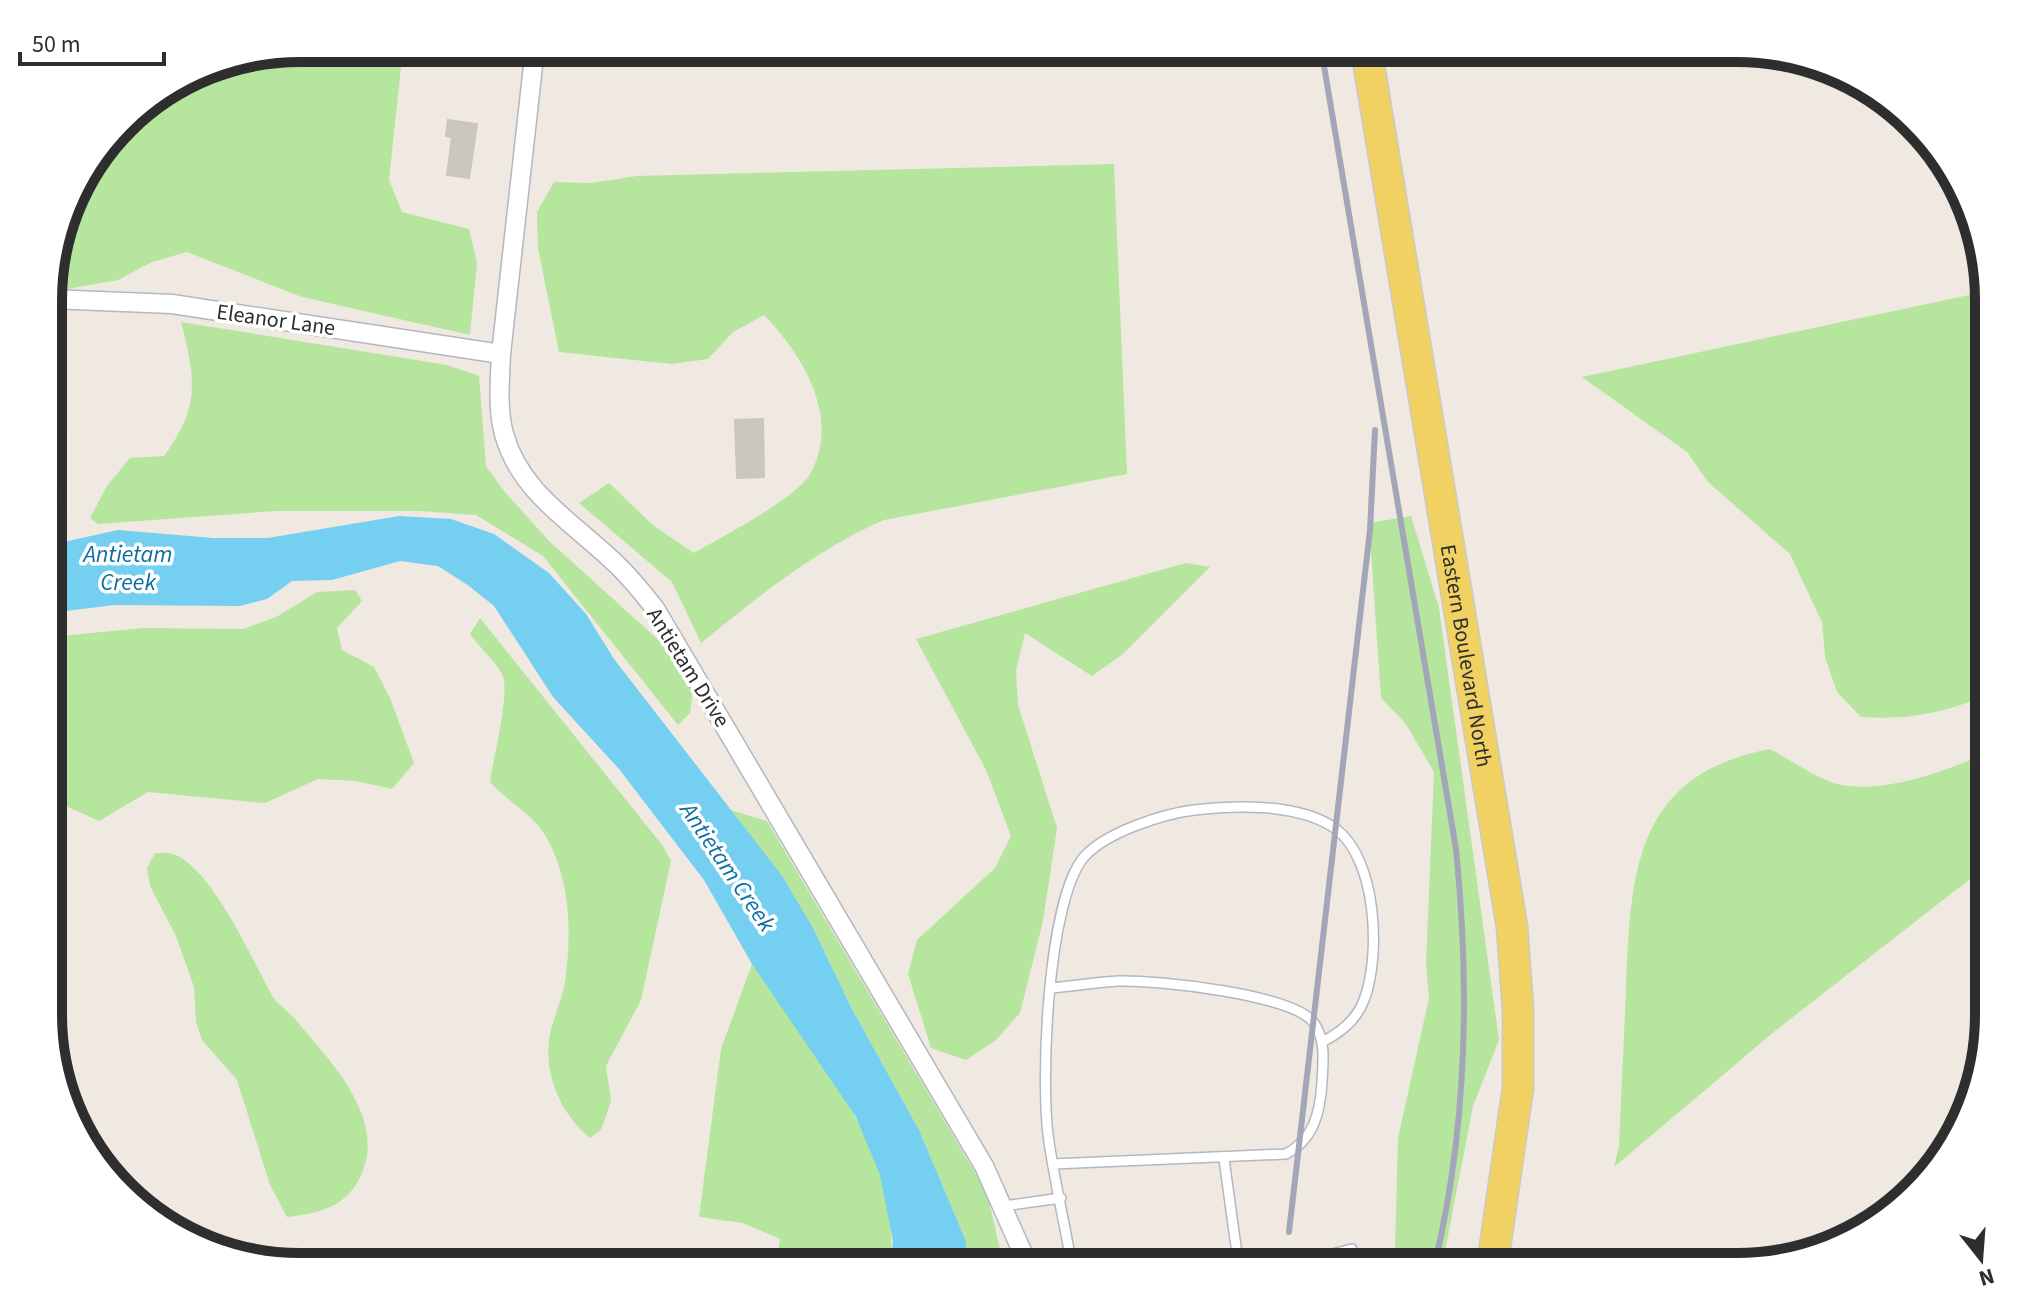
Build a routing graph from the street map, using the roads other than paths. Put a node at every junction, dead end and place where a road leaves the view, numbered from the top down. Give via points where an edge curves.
1 (533, 62) edge
2 (1368, 62) edge
3 (62, 299) edge
4 (501, 354) junction
5 (1052, 988) junction
6 (1322, 1042) junction
7 (1224, 1159) junction
8 (1053, 1164) junction
9 (1061, 1198) junction
10 (1004, 1206) junction
11 (1352, 1249) dead end
12 (1070, 1252) edge
13 (1236, 1252) edge
14 (1339, 1252) edge
15 (1494, 1252) edge
16 (1023, 1253) edge

1 - 4 street, Antietam Drive
2 - 15 main road, Eastern Boulevard North via 1512,927 1518,1088
3 - 4 street, Eleanor Lane via 172,304
4 - 10 street, Antietam Drive via 500,408 513,460 546,503 614,562 656,610
5 - 6 lane via 1120,981 1264,998 1297,1008 1313,1021
5 - 6 lane via 1058,925 1068,889 1084,857 1111,838 1174,813 1214,808 1301,813 1335,829 1350,846 1365,880 1375,934 1364,1002 1350,1022
5 - 8 lane via 1045,1103
6 - 7 lane via 1321,1095 1309,1137 1286,1154
7 - 8 lane
7 - 13 lane
8 - 9 lane
9 - 10 lane
9 - 12 lane
10 - 16 street, Antietam Drive
11 - 14 lane

